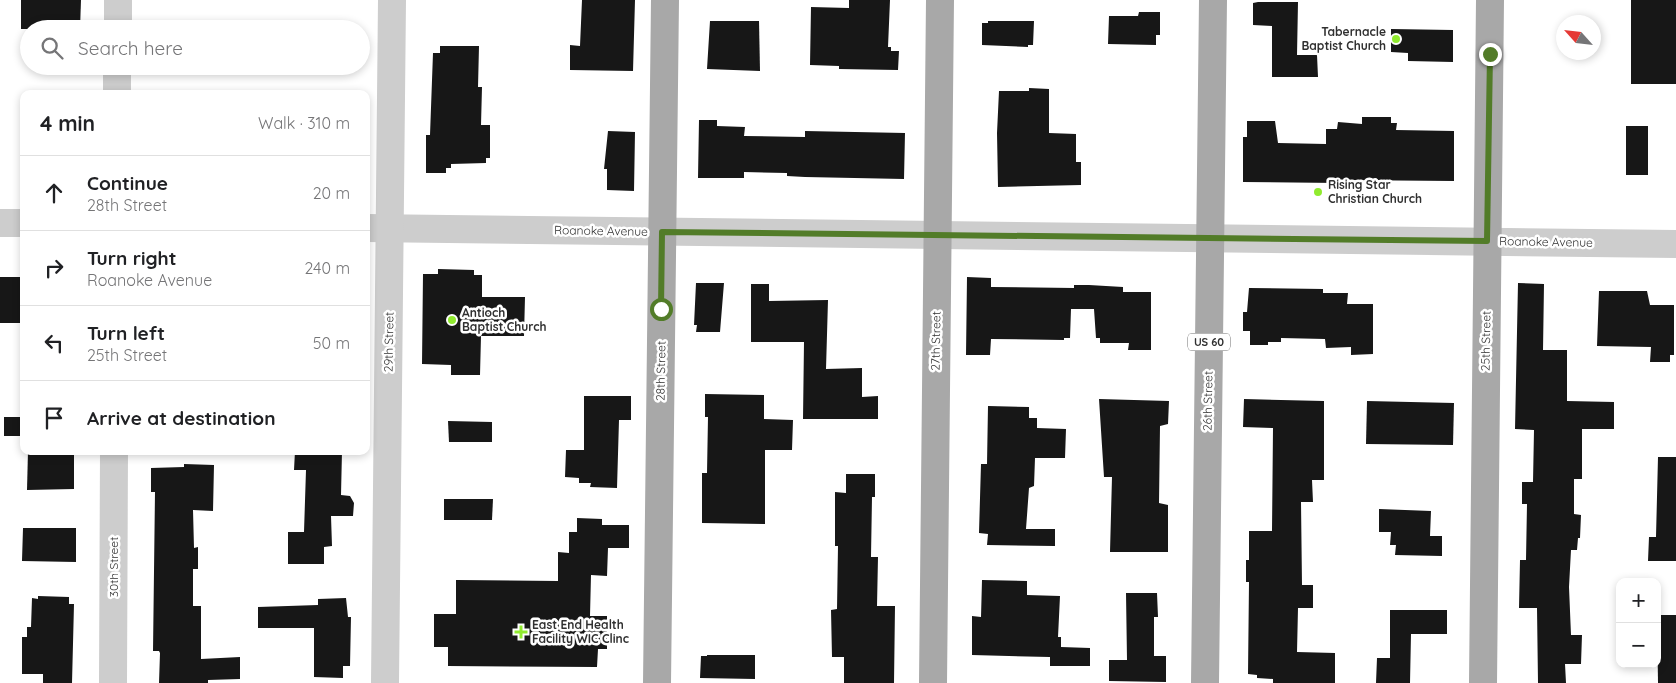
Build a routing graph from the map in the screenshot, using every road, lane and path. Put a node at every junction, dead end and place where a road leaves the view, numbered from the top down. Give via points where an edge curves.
1 (118, 0) edge
2 (392, 0) edge
3 (665, 0) edge
4 (940, 0) edge
5 (1213, 0) edge
6 (1490, 0) edge
7 (118, 20) edge
8 (117, 75) edge
9 (117, 90) edge
10 (0, 223) edge
11 (20, 223) edge
12 (378, 229) edge
13 (662, 232) junction
14 (937, 237) junction
15 (1210, 238) junction
16 (1487, 241) junction
17 (1676, 244) edge
18 (114, 455) edge
19 (113, 683) edge
20 (385, 683) edge
21 (657, 683) edge
22 (932, 683) edge
23 (1205, 683) edge
24 (1483, 683) edge

1 - 7 street
2 - 12 street, 29th Street
3 - 13 main road, 28th Street
4 - 14 main road, 27th Street
5 - 15 main road, 26th Street / US 60
6 - 16 main road, 25th Street
8 - 9 street
10 - 11 street
12 - 13 street, Roanoke Avenue
12 - 20 street, 29th Street
13 - 14 street, Roanoke Avenue
13 - 21 main road, 28th Street
14 - 15 street, Roanoke Avenue
14 - 22 main road, 27th Street
15 - 16 street, Roanoke Avenue
15 - 23 main road, 26th Street / US 60
16 - 17 street, Roanoke Avenue
16 - 24 main road, 25th Street
18 - 19 street, 30th Street

